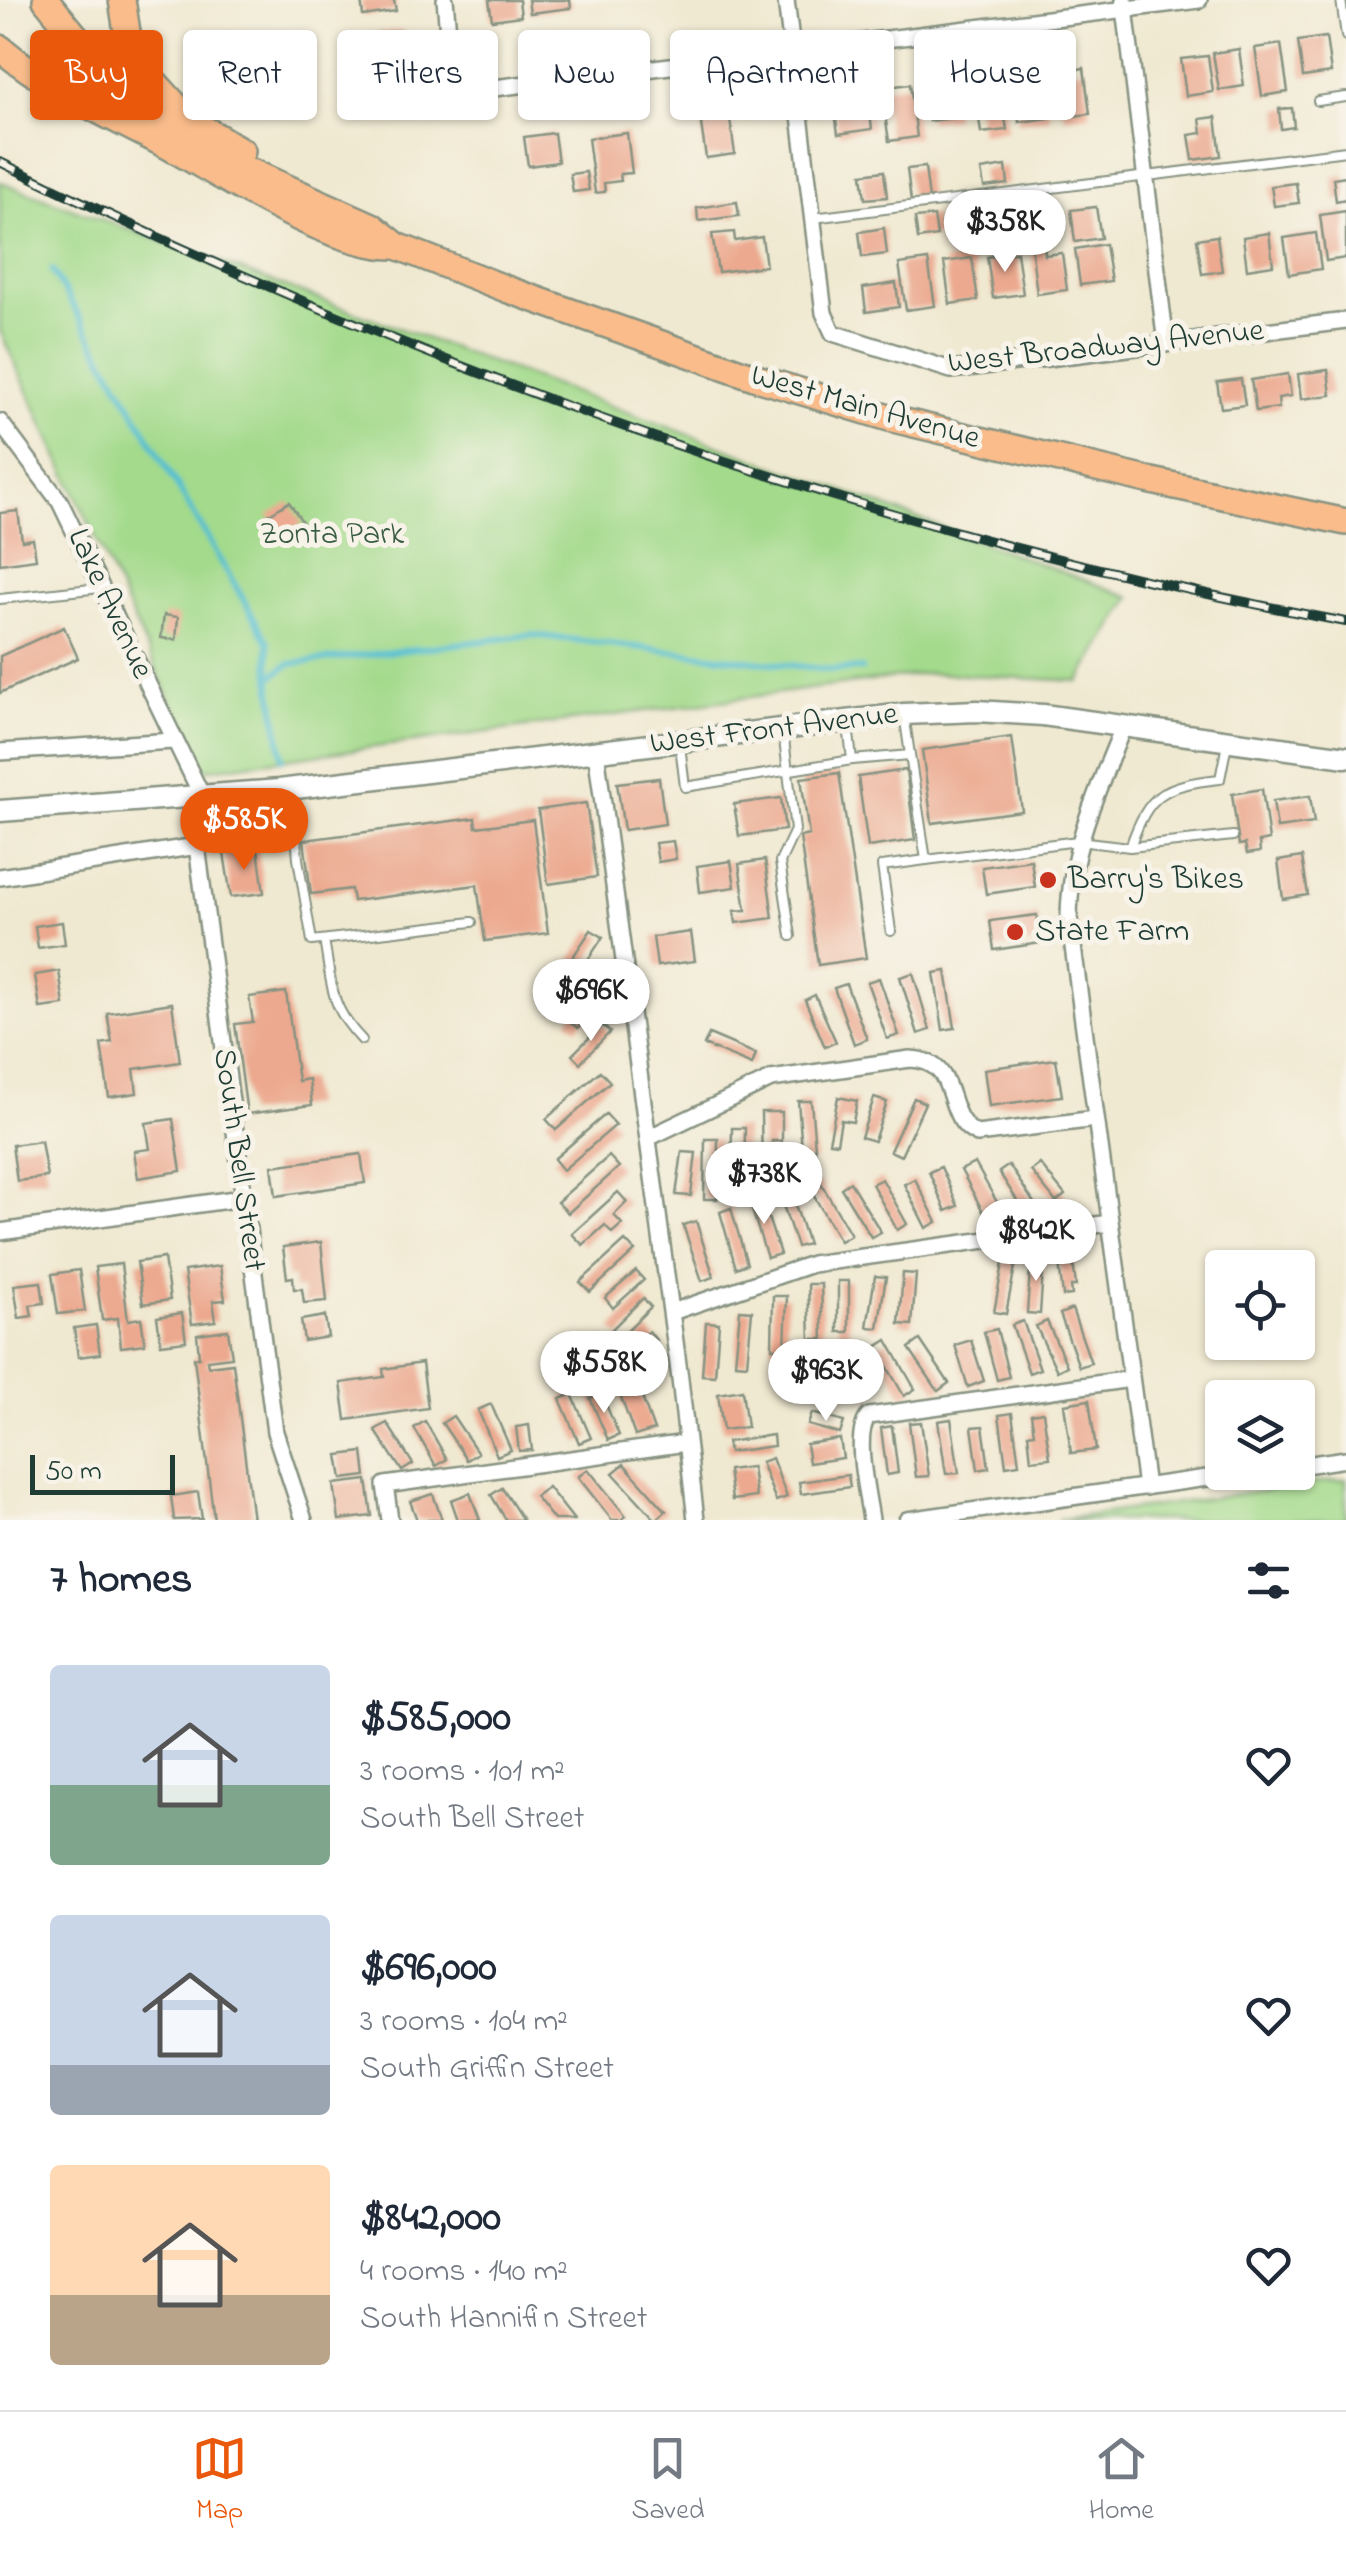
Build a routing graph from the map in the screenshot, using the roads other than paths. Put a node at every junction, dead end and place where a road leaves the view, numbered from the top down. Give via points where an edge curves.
1 (46, 0) edge
2 (122, 0) edge
3 (445, 0) edge
4 (786, 0) edge
5 (1198, 0) edge
6 (1341, 0) edge
7 (1124, 5) edge
8 (790, 30) edge
9 (1346, 36) edge
10 (894, 38) edge
11 (0, 48) edge
12 (670, 67) edge
13 (1346, 97) edge
14 (1318, 101) dead end
15 (801, 120) edge
16 (1346, 152) edge
17 (1146, 177) junction
18 (326, 204) junction
19 (813, 218) junction
20 (397, 246) junction
21 (1346, 320) edge
22 (1166, 344) junction
23 (0, 422) edge
24 (1346, 522) edge
25 (102, 588) junction
26 (0, 599) edge
27 (904, 714) junction
28 (848, 720) junction
29 (1124, 725) junction
30 (782, 728) junction
31 (173, 740) junction
32 (679, 740) junction
33 (1228, 740) junction
34 (596, 751) junction
35 (0, 752) edge
36 (910, 754) junction
37 (1346, 757) edge
38 (852, 760) junction
39 (787, 771) junction
40 (292, 788) junction
41 (202, 796) junction
42 (0, 811) edge
43 (1233, 836) dead end
44 (1078, 841) junction
45 (197, 846) junction
46 (1130, 847) junction
47 (926, 860) junction
48 (0, 877) edge
49 (472, 922) dead end
50 (891, 931) dead end
51 (791, 936) dead end
52 (324, 940) junction
53 (362, 1040) dead end
54 (1096, 1119) junction
55 (648, 1138) junction
56 (242, 1198) junction
57 (1110, 1223) junction
58 (0, 1232) edge
59 (672, 1312) junction
60 (1132, 1379) junction
61 (686, 1444) junction
62 (1346, 1459) edge
63 (1315, 1464) edge
64 (1205, 1478) edge
65 (1146, 1487) junction
66 (304, 1520) edge
67 (390, 1520) edge
68 (696, 1520) edge
69 (871, 1520) edge
70 (907, 1520) edge

1 - 18 main road, West Main Avenue via 143,109 218,157
2 - 18 main road via 138,63 188,120
3 - 12 street via 463,88
4 - 8 street
5 - 7 street
6 - 9 lane
7 - 10 street
7 - 17 street
11 - 20 main road, West Main Avenue via 48,82 307,220 366,243
13 - 14 lane
15 - 19 street
16 - 17 lane
17 - 19 lane
17 - 22 street
18 - 20 main road, West Main Avenue
19 - 22 street, West Broadway Avenue via 824,313 843,338 951,370
20 - 24 main road, West Main Avenue via 760,379 889,418
21 - 22 street, West Broadway Avenue
23 - 25 street, Lake Avenue via 60,502
25 - 26 lane
25 - 31 street, Lake Avenue
27 - 28 street, West Front Avenue
27 - 29 street, West Front Avenue via 1017,712
27 - 36 lane
28 - 30 street, West Front Avenue
28 - 38 lane
29 - 33 street, West Front Avenue
29 - 44 street
30 - 32 street, West Front Avenue
30 - 39 lane
31 - 35 street
31 - 41 street, Lake Avenue
32 - 34 street, West Front Avenue
32 - 39 lane via 685,787
33 - 37 street, West Front Avenue
33 - 46 lane via 1220,779 1163,791 1141,816
34 - 40 street, West Front Avenue
34 - 55 street
36 - 38 lane
36 - 47 lane
38 - 39 lane
39 - 51 lane via 796,830 780,862
40 - 41 street, West Front Avenue
40 - 52 lane via 312,941
41 - 42 street, West Front Avenue
41 - 45 street, South Bell Street
43 - 46 lane
44 - 46 lane
44 - 47 lane
44 - 54 street via 1068,917
45 - 48 street
45 - 56 street, South Bell Street
47 - 50 lane via 882,866
49 - 52 lane
52 - 53 lane via 335,1006
54 - 55 street via 977,1134 960,1121 940,1071 910,1060 771,1079
54 - 57 street
55 - 59 street
56 - 58 street
56 - 66 street, South Bell Street via 275,1432
57 - 59 street via 812,1264
57 - 60 street
59 - 61 street
60 - 65 street
60 - 69 street via 870,1416 860,1438
61 - 67 street via 386,1484
61 - 68 street
62 - 63 street
64 - 65 street
65 - 70 street

